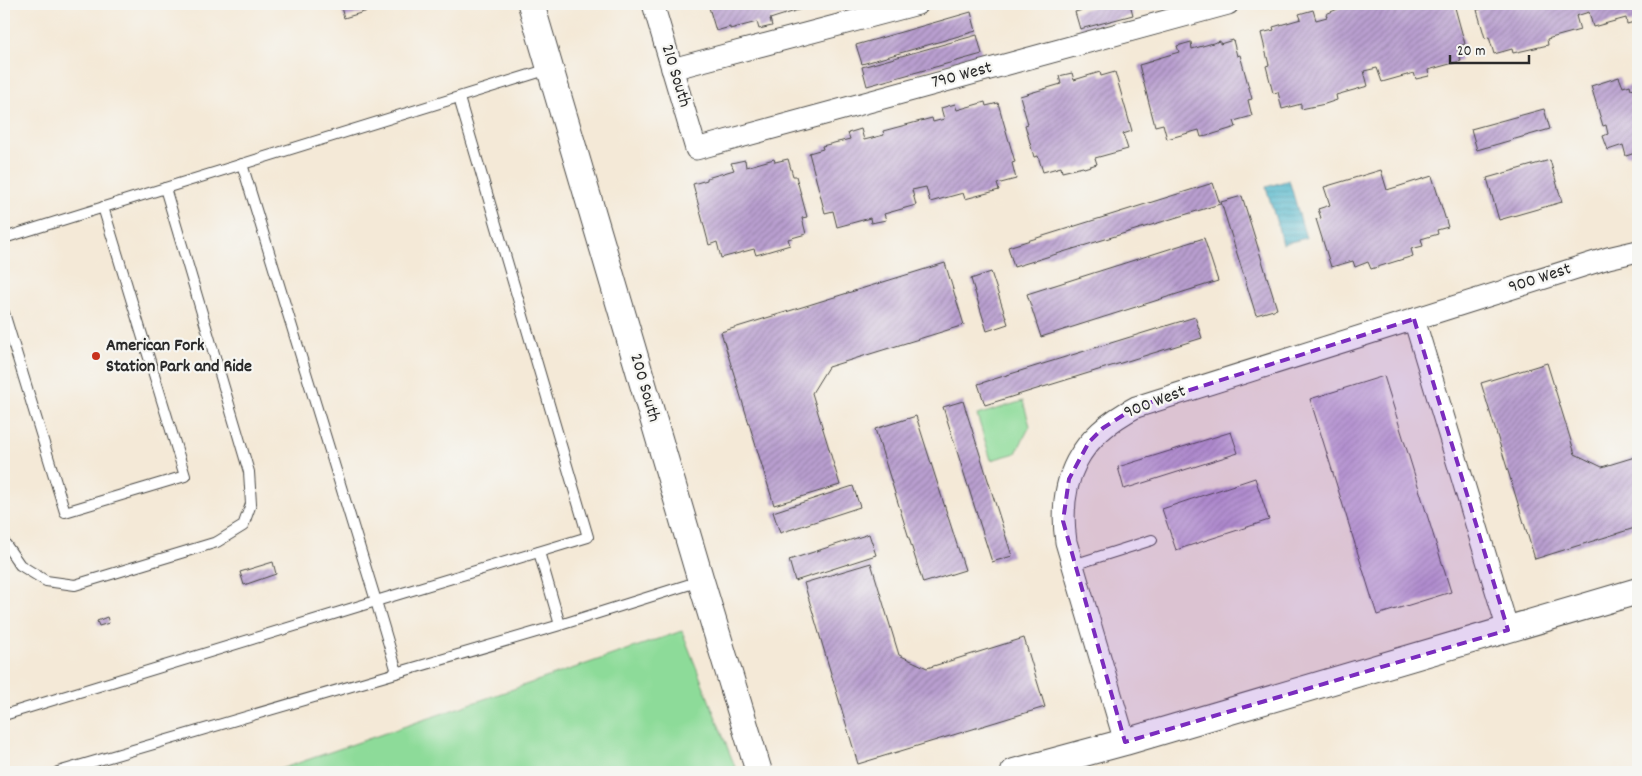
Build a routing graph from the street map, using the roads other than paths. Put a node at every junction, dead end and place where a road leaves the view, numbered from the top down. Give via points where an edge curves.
1 (530, 4) edge
2 (653, 4) edge
3 (918, 4) edge
4 (1228, 4) edge
5 (1179, 10) edge
6 (549, 69) junction
7 (672, 69) junction
8 (459, 98) junction
9 (696, 149) joint
10 (242, 164) junction
11 (165, 188) junction
12 (103, 207) junction
13 (4, 238) edge
14 (1638, 251) edge
15 (4, 314) edge
16 (1414, 319) junction
17 (1152, 540) dead end
18 (4, 542) edge
19 (539, 552) junction
20 (1073, 565) junction
21 (701, 581) junction
22 (1638, 591) edge
23 (376, 601) junction
24 (560, 625) junction
25 (1508, 630) junction
26 (398, 672) junction
27 (4, 715) edge
28 (1125, 742) junction
29 (58, 772) edge
30 (759, 772) edge
31 (1014, 772) edge

1 - 6 street, 200 South
2 - 7 street, 210 South
3 - 7 street
4 - 5 street, 790 West
5 - 9 street, 790 West
6 - 8 lane
6 - 21 street, 200 South
7 - 9 street, 210 South
8 - 10 lane
8 - 19 lane via 588,538
10 - 11 lane
10 - 23 lane
11 - 12 lane
11 - 18 lane via 249,472 252,504 243,526 217,542 75,585 46,581 20,566
12 - 13 lane
12 - 15 lane via 185,476 66,512
14 - 16 street, 900 West
16 - 20 street, 900 West via 1136,407 1119,416 1089,442 1069,479 1063,521
16 - 25 street
17 - 20 lane
19 - 23 lane
19 - 24 lane
20 - 28 street, 900 West
21 - 24 lane
21 - 30 street, 200 South
22 - 25 street
23 - 26 lane
23 - 27 lane
24 - 26 lane
25 - 28 street
26 - 29 lane
28 - 31 street

